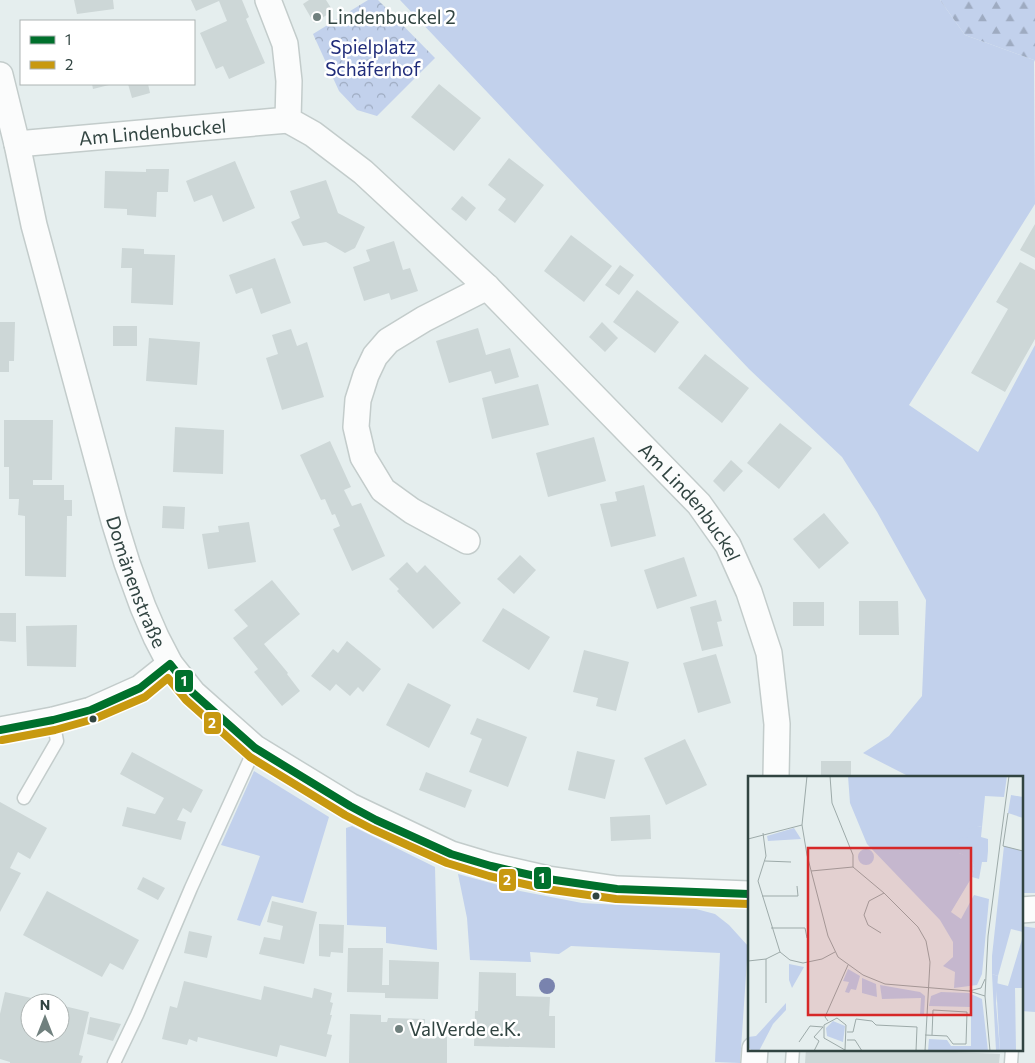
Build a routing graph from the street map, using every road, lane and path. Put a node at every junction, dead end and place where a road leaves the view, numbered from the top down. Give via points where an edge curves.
1 (268, 0) edge
2 (0, 75) edge
3 (288, 120) junction
4 (17, 144) junction
5 (487, 287) junction
6 (467, 541) dead end
7 (170, 664) junction
8 (53, 720) junction
9 (0, 730) edge
10 (255, 748) junction
11 (776, 776) edge
12 (24, 798) dead end
13 (748, 894) edge
14 (755, 1050) edge
15 (793, 1050) edge
16 (1012, 1050) edge
17 (114, 1063) edge
18 (754, 1063) edge
19 (792, 1063) edge
20 (1011, 1063) edge

1 - 3 street via 284,44 289,81
2 - 4 street, Domänenstraße
3 - 4 street, Am Lindenbuckel
3 - 5 street, Am Lindenbuckel via 313,134 363,172
4 - 7 street, Domänenstraße via 34,225 126,562
5 - 6 street via 388,341 375,356 358,400 356,426 363,456 384,490 412,512
5 - 11 street, Am Lindenbuckel via 699,504 728,545 749,592 769,653 776,724
7 - 8 street via 140,688 91,710
7 - 10 street, Domänenstraße via 193,693
8 - 9 street
8 - 12 lane via 57,741
10 - 13 street, Domänenstraße via 350,806 451,854 491,866 596,887
10 - 17 lane
14 - 18 street
15 - 19 lane
16 - 20 lane

